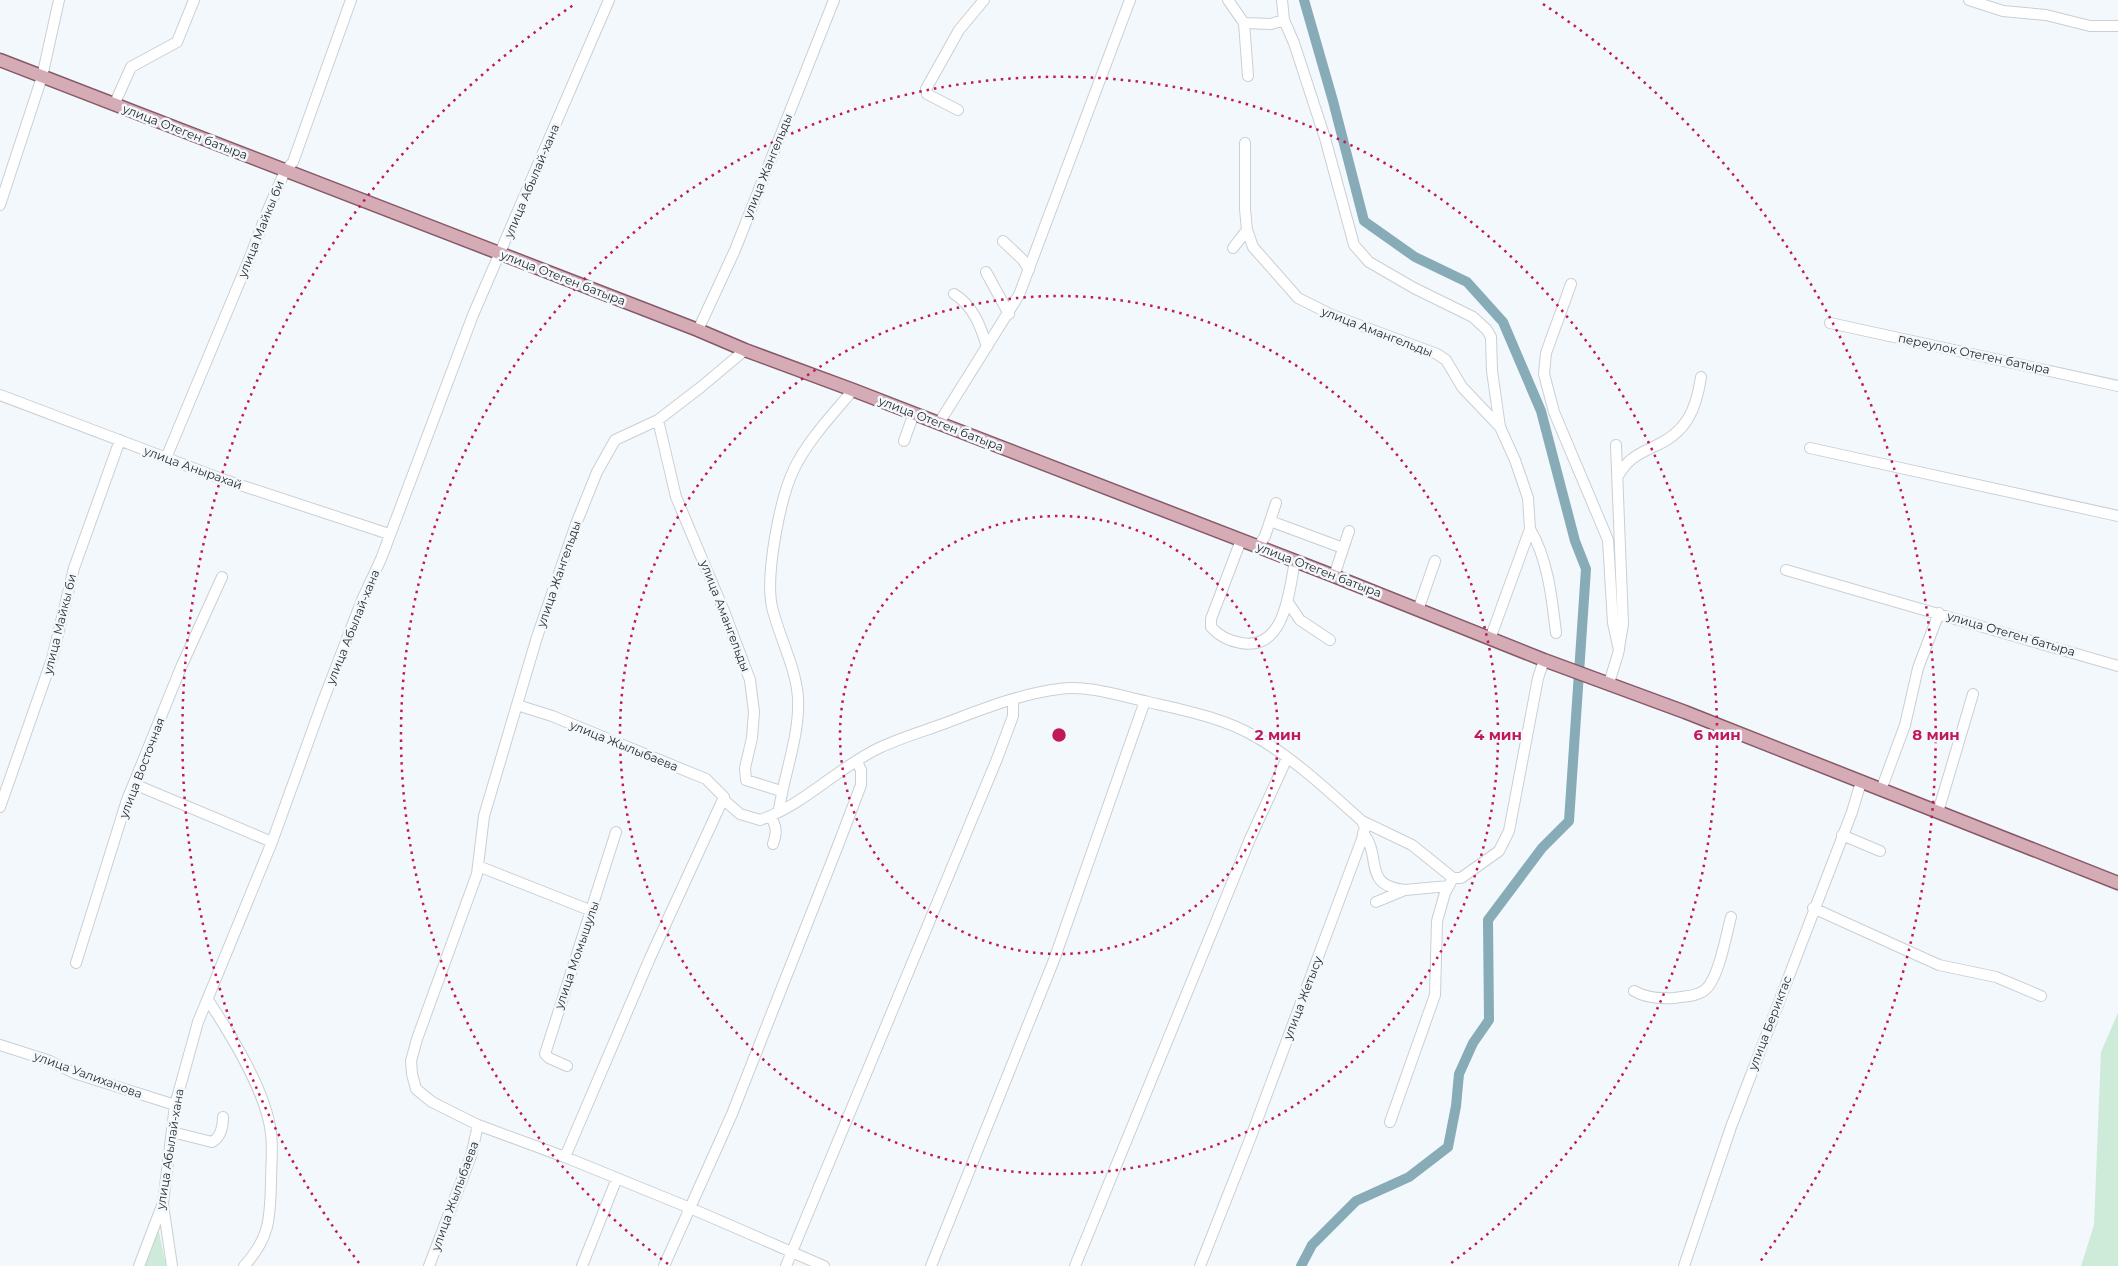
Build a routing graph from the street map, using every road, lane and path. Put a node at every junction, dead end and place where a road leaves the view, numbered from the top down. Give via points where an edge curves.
1 (60, 0) edge
2 (194, 0) edge
3 (351, 0) edge
4 (609, 0) edge
5 (834, 0) edge
6 (1130, 0) edge
7 (1228, 0) edge
8 (1282, 0) edge
9 (1969, 0) edge
10 (982, 3) edge
11 (1284, 20) junction
12 (1244, 23) junction
13 (2118, 26) edge
14 (0, 60) edge
15 (1248, 76) dead end
16 (42, 77) junction
17 (114, 105) junction
18 (958, 110) dead end
19 (1245, 143) dead end
20 (285, 171) junction
21 (0, 205) edge
22 (1247, 230) junction
23 (1003, 241) dead end
24 (1234, 248) dead end
25 (501, 254) junction
26 (1029, 270) junction
27 (986, 272) dead end
28 (1571, 284) dead end
29 (954, 294) dead end
30 (1009, 314) junction
31 (1830, 323) dead end
32 (698, 330) junction
33 (987, 346) junction
34 (745, 350) junction
35 (1701, 378) dead end
36 (2118, 386) edge
37 (853, 390) junction
38 (0, 394) edge
39 (914, 413) junction
40 (658, 420) junction
41 (939, 423) junction
42 (1500, 427) junction
43 (120, 440) junction
44 (904, 441) dead end
45 (1616, 445) dead end
46 (1810, 448) dead end
47 (166, 458) junction
48 (1618, 477) junction
49 (1276, 503) dead end
50 (2118, 516) edge
51 (1270, 521) junction
52 (1530, 529) junction
53 (1349, 531) dead end
54 (389, 534) junction
55 (1241, 540) junction
56 (1258, 547) junction
57 (1343, 548) junction
58 (1295, 561) junction
59 (1435, 561) dead end
60 (1786, 570) dead end
61 (1334, 576) junction
62 (222, 577) dead end
63 (1287, 601) junction
64 (1418, 610) junction
65 (1938, 613) junction
66 (1556, 633) dead end
67 (1490, 639) junction
68 (1330, 640) dead end
69 (1619, 650) junction
70 (1544, 660) junction
71 (2118, 666) edge
72 (1609, 684) junction
73 (1973, 694) dead end
74 (1013, 700) junction
75 (1145, 701) junction
76 (517, 706) junction
77 (1287, 758) junction
78 (857, 762) junction
79 (1861, 782) junction
80 (134, 784) junction
81 (1881, 790) junction
82 (781, 791) junction
83 (722, 802) junction
84 (0, 807) edge
85 (1938, 812) junction
86 (774, 813) junction
87 (1362, 821) junction
88 (616, 832) dead end
89 (1364, 833) junction
90 (1842, 835) junction
91 (272, 842) junction
92 (772, 844) dead end
93 (1880, 851) dead end
94 (478, 866) junction
95 (1451, 882) junction
96 (2118, 883) edge
97 (1405, 890) junction
98 (1376, 902) dead end
99 (1814, 908) junction
100 (592, 911) junction
101 (1731, 917) dead end
102 (76, 963) dead end
103 (1634, 991) dead end
104 (2041, 996) dead end
105 (208, 1000) junction
106 (0, 1045) edge
107 (567, 1066) dead end
108 (175, 1105) junction
109 (223, 1118) dead end
110 (1390, 1122) dead end
111 (478, 1125) junction
112 (172, 1132) junction
113 (565, 1157) junction
114 (617, 1178) junction
115 (163, 1203) junction
116 (690, 1208) junction
117 (791, 1252) junction
118 (139, 1266) edge
119 (172, 1266) edge
120 (244, 1266) edge
121 (429, 1266) edge
122 (582, 1266) edge
123 (664, 1266) edge
124 (786, 1266) edge
125 (824, 1266) edge
126 (931, 1266) edge
127 (1075, 1266) edge
128 (1200, 1266) edge
129 (1684, 1266) edge

1 - 16 street
2 - 17 street via 172,46 131,67
3 - 20 street, улица Майкы би via 293,162
4 - 25 street, улица Абылай-хана
5 - 32 street, улица Жангельды via 735,250
6 - 26 street
7 - 12 street
8 - 11 street
9 - 13 street via 2003,11 2046,15 2090,26
10 - 18 street via 959,30 926,89 927,94
11 - 12 street via 1271,24
11 - 42 street via 1325,138 1354,245 1369,262 1473,317 1487,330 1491,337
12 - 15 street
14 - 16 main road, улица Отеген батыра
16 - 17 main road, улица Отеген батыра
16 - 21 street
17 - 20 main road, улица Отеген батыра
19 - 22 street via 1244,209
20 - 25 main road, улица Отеген батыра
20 - 47 street, улица Майкы би
22 - 24 street
22 - 42 street, улица Амангельды via 1253,247 1305,304 1437,354 1446,360 1462,387
23 - 26 street
25 - 32 main road, улица Отеген батыра
25 - 54 street, улица Абылай-хана via 473,315
26 - 30 street
27 - 30 street
28 - 69 street via 1546,353 1544,374 1554,412 1608,540 1613,623
29 - 33 street via 964,300 980,323
30 - 33 street
31 - 36 street, переулок Отеген батыра
32 - 34 main road, улица Отеген батыра
33 - 41 street
34 - 37 main road, улица Отеген батыра
34 - 40 street, улица Жангельды
35 - 48 street via 1693,414 1666,440 1630,458
37 - 39 main road, улица Отеген батыра
37 - 82 street via 807,447 794,469 779,523 770,590 797,683 798,700 793,742
38 - 43 street, улица Анырахай
39 - 41 main road, улица Отеген батыра
39 - 44 street
40 - 76 street, улица Жангельды via 616,440 597,472 561,568
40 - 82 street, улица Амангельды via 676,497 750,680 754,712 744,774 746,780 756,785
41 - 55 main road, улица Отеген батыра
42 - 52 street, улица Амангельды via 1528,498
43 - 47 street, улица Анырахай
43 - 84 street, улица Майкы би via 74,568 52,659
45 - 48 street
46 - 50 street
47 - 54 street, улица Анырахай
48 - 69 street via 1623,624
49 - 51 street
51 - 56 street
51 - 57 street
52 - 66 street via 1538,541
52 - 67 street, улица Амангельды
53 - 57 street
54 - 91 street, улица Абылай-хана
55 - 56 main road, улица Отеген батыра
55 - 63 street via 1211,618 1211,627 1219,635 1251,645 1266,639 1279,626
56 - 58 main road, улица Отеген батыра
57 - 61 street
58 - 61 main road, улица Отеген батыра
58 - 63 street
59 - 64 street
60 - 65 street
61 - 64 main road, улица Отеген батыра
62 - 80 street, улица Восточная
63 - 68 street via 1300,620
64 - 67 main road, улица Отеген батыра
65 - 71 street, улица Отеген батыра
65 - 81 street, улица Отеген батыра via 1918,668 1900,741
67 - 70 main road, улица Отеген батыра
69 - 72 street
70 - 72 main road, улица Отеген батыра
70 - 95 street via 1505,843 1485,862
72 - 79 main road, улица Отеген батыра
73 - 85 street
74 - 75 street via 1074,688
74 - 78 street via 908,735 877,748
74 - 117 street via 1013,716 997,759
75 - 77 street via 1234,726
75 - 126 street via 1054,960
76 - 83 street, улица Жылыбаева via 552,716 706,779 715,786
76 - 94 street, улица Жангельды via 484,816
77 - 87 street
77 - 127 street via 1250,840
78 - 86 street via 833,775 799,802
78 - 116 street via 861,770 861,785 782,993
79 - 81 main road, улица Отеген батыра
79 - 90 street, улица Бериктас
80 - 91 street
80 - 102 street, улица Восточная
81 - 85 main road, улица Отеген батыра
82 - 86 street
83 - 86 street, улица Жылыбаева via 749,818 760,820
83 - 113 street via 650,958
85 - 96 main road, улица Отеген батыра
86 - 92 street via 777,833
87 - 89 street, улица Жетысу
87 - 95 street via 1412,845
88 - 100 street, улица Момышулы
89 - 97 street via 1370,840 1377,878 1386,886
89 - 128 street, улица Жетысу
90 - 93 street
90 - 99 street, улица Бериктас
91 - 105 street, улица Абылай-хана
94 - 100 street
94 - 111 street, улица Жангельды via 411,1061 416,1089 422,1096
95 - 97 street
95 - 110 street via 1437,921 1435,995
97 - 98 street
99 - 104 street via 1939,965 1996,977
99 - 129 street, улица Бериктас via 1731,1127
100 - 107 street, улица Момышулы via 545,1054
101 - 103 street via 1716,971 1705,990 1695,995 1664,999 1643,996
105 - 108 street, улица Абылай-хана via 186,1061
105 - 120 street via 233,1039 258,1089 271,1132 271,1219 264,1238
106 - 108 street, улица Уалиханова
108 - 112 street, улица Абылай-хана
109 - 112 street via 221,1132 212,1142
111 - 113 street, улица Жангельды
111 - 121 street, улица Жылыбаева via 471,1156
112 - 115 street, улица Абылай-хана
113 - 114 street, улица Жангельды
114 - 116 street, улица Жангельды
114 - 122 street
115 - 118 street, улица Абылай-хана
115 - 119 street
116 - 117 street, улица Жангельды
116 - 123 street
117 - 124 street
117 - 125 street, улица Жангельды

